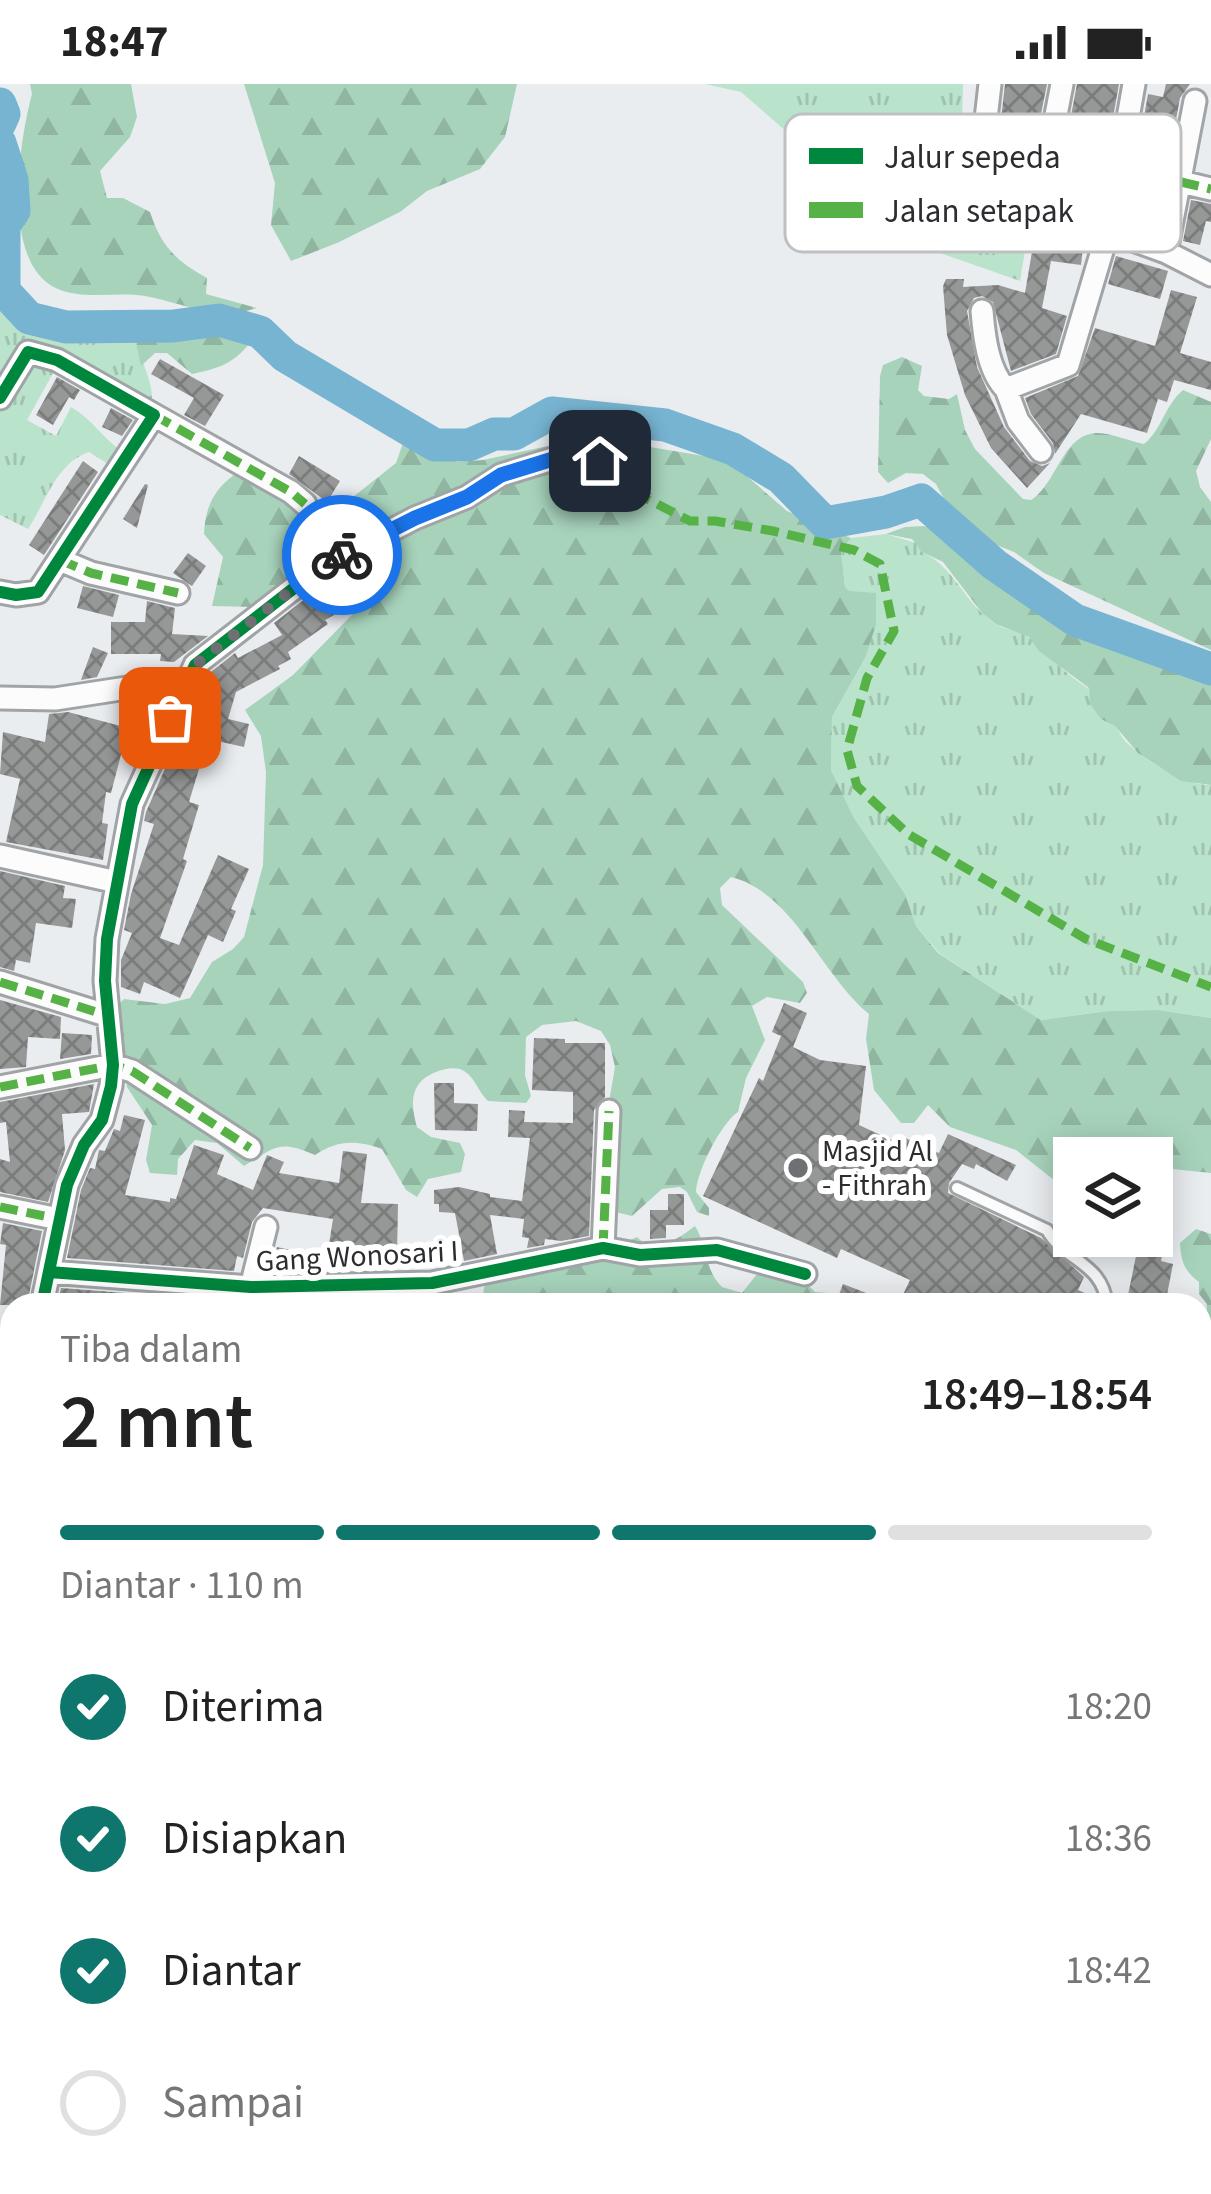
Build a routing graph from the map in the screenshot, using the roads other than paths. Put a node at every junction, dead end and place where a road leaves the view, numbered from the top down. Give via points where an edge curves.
1 (990, 84) edge
2 (1062, 84) edge
3 (1134, 84) edge
4 (1196, 101) dead end
5 (986, 114) edge
6 (1056, 114) edge
7 (1129, 114) edge
8 (1181, 182) joint
9 (1211, 189) edge
10 (1102, 252) edge
11 (1166, 253) edge
12 (1211, 274) edge
13 (982, 311) dead end
14 (1006, 389) junction
15 (0, 398) edge
16 (154, 415) junction
17 (1041, 451) dead end
18 (616, 483) dead end
19 (305, 504) dead end
20 (60, 560) junction
21 (0, 592) edge
22 (178, 593) dead end
23 (192, 678) junction
24 (0, 698) edge
25 (0, 856) edge
26 (117, 881) junction
27 (0, 982) edge
28 (106, 1016) junction
29 (113, 1066) junction
30 (0, 1088) edge
31 (609, 1111) dead end
32 (250, 1148) dead end
33 (957, 1188) dead end
34 (0, 1207) edge
35 (59, 1219) junction
36 (266, 1226) dead end
37 (603, 1248) junction
38 (49, 1272) junction
39 (805, 1274) dead end
40 (251, 1287) junction
41 (45, 1293) edge
42 (1102, 1293) edge

1 - 5 street
2 - 6 street
3 - 7 street
4 - 8 street
8 - 9 street
10 - 14 street via 1068,365
11 - 12 street
13 - 14 street
14 - 17 street
15 - 16 street via 28,352
16 - 19 street
16 - 20 street
18 - 23 street via 582,450 501,475 321,567 195,665
20 - 21 street via 38,592
20 - 22 street
23 - 24 street via 55,699
23 - 26 street via 132,804
25 - 26 street
26 - 28 street
27 - 28 street
28 - 29 street
29 - 30 street
29 - 32 street
29 - 35 street via 107,1108 84,1145
31 - 37 street
33 - 42 lane via 1047,1230 1093,1269
34 - 35 street
35 - 38 street
36 - 40 street
37 - 39 street, Gang Wonosari I via 640,1255 717,1250
37 - 40 street, Gang Wonosari I via 432,1283
38 - 40 street, Gang Wonosari I
38 - 41 street

